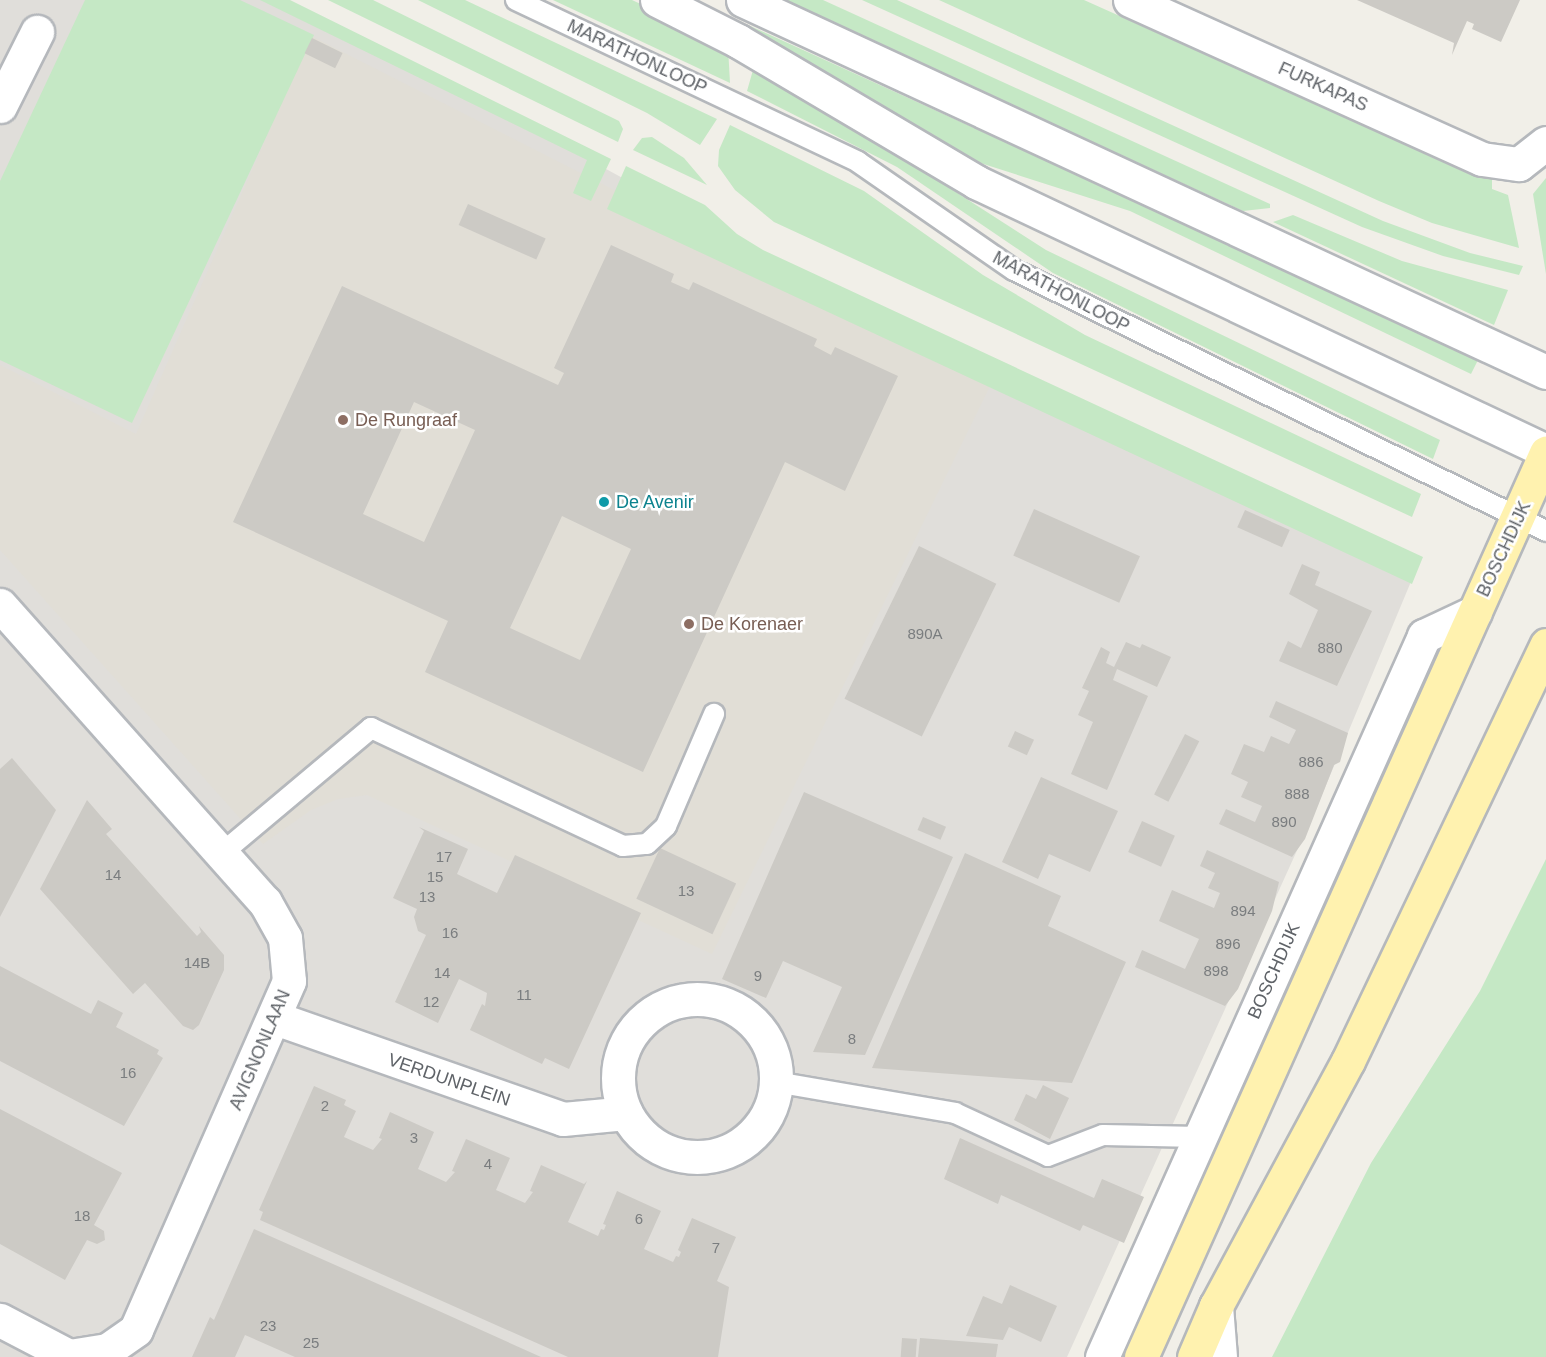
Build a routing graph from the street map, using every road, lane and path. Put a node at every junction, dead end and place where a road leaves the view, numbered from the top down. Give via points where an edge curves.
1 (516, 0) edge
2 (657, 0) edge
3 (743, 0) edge
4 (1130, 0) edge
5 (37, 32) dead end
6 (0, 106) edge
7 (1546, 143) edge
8 (1546, 372) edge
9 (1546, 452) edge
10 (1533, 525) edge
11 (0, 605) edge
12 (1475, 612) junction
13 (1546, 645) edge
14 (714, 714) dead end
15 (221, 854) junction
16 (275, 1018) junction
17 (776, 1082) junction
18 (626, 1113) junction
19 (1200, 1137) junction
20 (1216, 1306) junction
21 (0, 1320) edge
22 (110, 1354) edge
23 (1102, 1357) edge
24 (1141, 1357) edge
25 (1194, 1357) edge
26 (1220, 1357) edge

1 - 10 lane, MARATHONLOOP via 858,162 1014,270
2 - 9 street via 738,41 976,182
3 - 8 street
4 - 7 street, FURKAPAS via 1482,159 1519,164
5 - 6 street
9 - 10 main road, BOSCHDIJK
10 - 12 main road, BOSCHDIJK
11 - 15 street, AVIGNONLAAN
12 - 19 street, BOSCHDIJK via 1424,636
12 - 24 main road, BOSCHDIJK
13 - 20 main road via 1348,1061
14 - 15 lane via 666,825 647,844 623,846 371,728
15 - 16 street, AVIGNONLAAN via 264,902 285,938 289,981
16 - 18 street, VERDUNPLEIN via 563,1119
16 - 22 street, AVIGNONLAAN via 136,1330
17 - 18 street via 765,1120 746,1140 714,1155 679,1155 654,1144
17 - 18 street via 773,1056 763,1034 744,1014 720,1002 690,998 664,1006 631,1033 618,1068
17 - 19 lane via 955,1113 1048,1156 1102,1135
19 - 23 street, BOSCHDIJK
20 - 25 main road
20 - 26 street
21 - 22 street, AVIGNONLAAN via 69,1356

